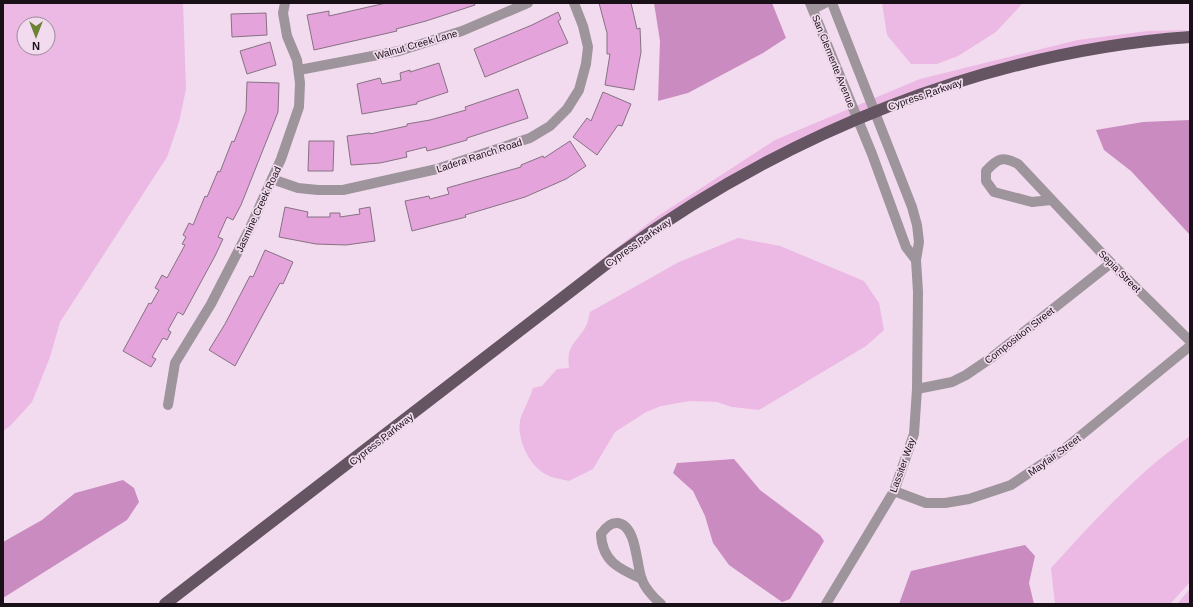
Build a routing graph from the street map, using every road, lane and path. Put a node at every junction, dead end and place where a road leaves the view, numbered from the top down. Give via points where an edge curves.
1 (286, 3) edge
2 (528, 3) edge
3 (574, 3) edge
4 (825, 3) edge
5 (832, 3) edge
6 (811, 6) edge
7 (1190, 37) edge
8 (299, 70) junction
9 (874, 113) junction
10 (858, 119) junction
11 (272, 179) junction
12 (1050, 200) junction
13 (916, 260) junction
14 (1111, 263) junction
15 (1190, 341) edge
16 (1190, 346) edge
17 (917, 389) junction
18 (168, 404) dead end
19 (894, 491) junction
20 (642, 579) junction
21 (165, 604) edge
22 (661, 604) edge
23 (826, 604) edge

1 - 8 street, Jasmine Creek Road via 283,13 287,36
2 - 8 street, Walnut Creek Lane via 462,31 399,51
3 - 11 street, Ladera Ranch Road via 588,47 579,90 567,109 550,126 530,138 437,169 343,190 298,188
4 - 6 street
5 - 9 street, San Clemente Avenue
6 - 10 street, San Clemente Avenue
7 - 9 main road, Cypress Parkway via 1136,43 1042,60 961,82
8 - 11 street, Jasmine Creek Road via 299,107
9 - 10 main road, Cypress Parkway
9 - 13 street, Lassiter Way via 912,207 919,242
10 - 13 street via 906,247
10 - 21 main road, Cypress Parkway via 751,171 637,241
11 - 18 street, Jasmine Creek Road via 211,304 175,363
12 - 12 street, Sepia Street via 1018,164 1007,158 995,160 986,171 986,182 994,192 1032,202
12 - 14 street, Sepia Street
13 - 17 street, Lassiter Way
14 - 15 street, Sepia Street
14 - 17 street, Composition Street via 997,354 966,375 952,382
16 - 19 street, Mayfair Street via 1063,450 1011,485 969,499 945,503 926,503
17 - 19 street, Lassiter Way via 914,434
19 - 23 street, Lassiter Way
20 - 20 street via 630,532 623,524 606,526 601,534 601,545 607,557 623,571
20 - 22 street via 648,591

